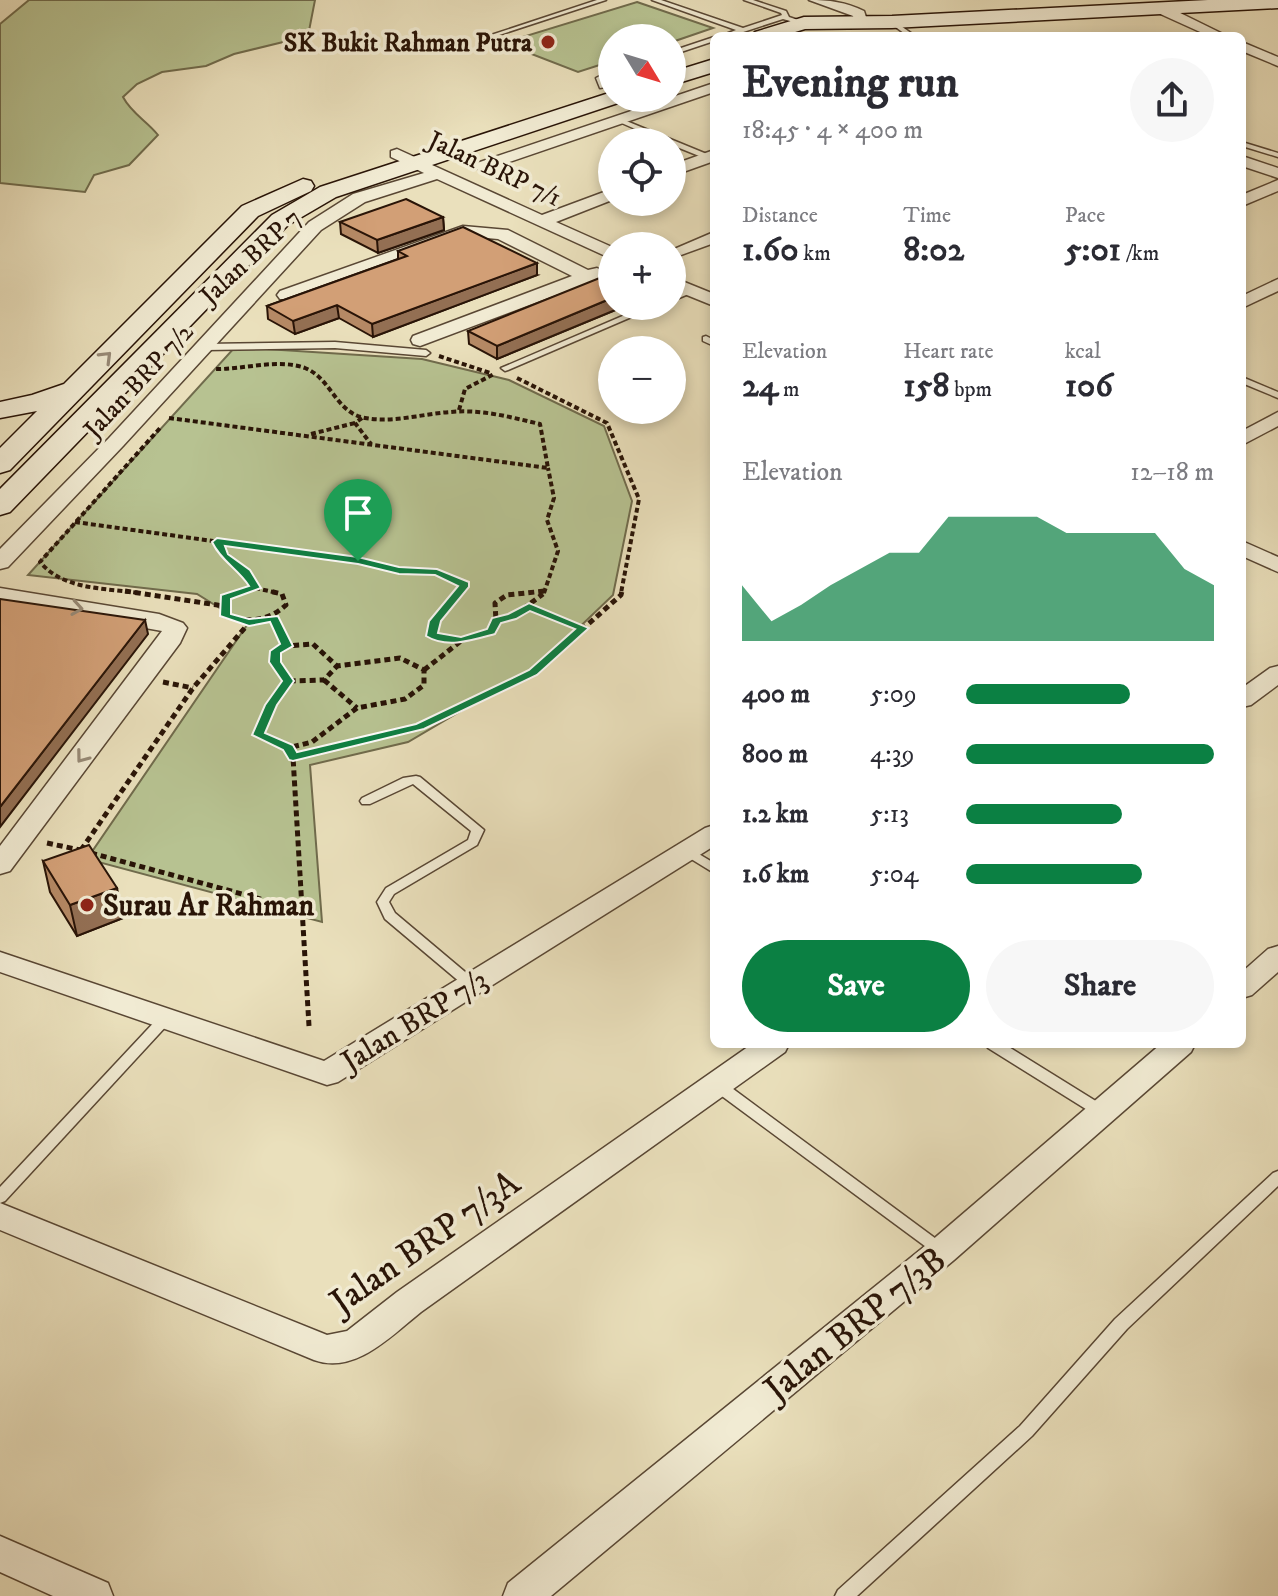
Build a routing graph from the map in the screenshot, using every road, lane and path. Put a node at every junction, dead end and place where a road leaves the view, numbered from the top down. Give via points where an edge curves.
1 (603, 0) edge
2 (655, 0) edge
3 (747, 0) edge
4 (822, 2) edge
5 (1278, 2) edge
6 (1161, 9) junction
7 (892, 22) junction
8 (861, 23) junction
9 (838, 24) junction
10 (798, 25) edge
11 (749, 32) edge
12 (758, 32) edge
13 (906, 32) edge
14 (1211, 32) edge
15 (491, 36) dead end
16 (710, 40) edge
17 (686, 48) edge
18 (1246, 48) edge
19 (710, 52) edge
20 (686, 60) edge
21 (1278, 62) edge
22 (710, 66) edge
23 (686, 74) edge
24 (710, 87) edge
25 (686, 88) edge
26 (598, 97) edge
27 (598, 100) edge
28 (643, 112) edge
29 (1246, 145) edge
30 (1278, 155) edge
31 (710, 156) edge
32 (710, 158) edge
33 (1246, 162) edge
34 (418, 163) junction
35 (483, 166) dead end
36 (686, 166) edge
37 (1278, 173) edge
38 (1278, 185) edge
39 (598, 199) edge
40 (1246, 199) edge
41 (542, 221) junction
42 (710, 239) edge
43 (598, 247) edge
44 (686, 248) edge
45 (598, 273) edge
46 (587, 277) junction
47 (1278, 284) edge
48 (686, 288) edge
49 (690, 290) junction
50 (686, 292) edge
51 (286, 295) edge
52 (710, 299) edge
53 (1246, 301) edge
54 (620, 320) edge
55 (237, 345) junction
56 (205, 347) junction
57 (423, 347) junction
58 (214, 369) junction
59 (501, 370) junction
60 (205, 379) dead end
61 (1246, 382) edge
62 (79, 385) junction
63 (1278, 395) edge
64 (178, 409) dead end
65 (0, 410) edge
66 (459, 410) junction
67 (169, 418) junction
68 (362, 418) junction
69 (1278, 418) edge
70 (355, 423) junction
71 (306, 435) junction
72 (1246, 437) edge
73 (371, 444) junction
74 (15, 462) edge
75 (548, 468) junction
76 (0, 506) edge
77 (75, 522) junction
78 (217, 542) junction
79 (1246, 550) edge
80 (0, 562) edge
81 (1278, 565) edge
82 (255, 588) junction
83 (544, 593) junction
84 (0, 595) edge
85 (224, 606) junction
86 (529, 606) junction
87 (274, 618) junction
88 (496, 621) junction
89 (249, 623) junction
90 (583, 628) junction
91 (462, 640) junction
92 (287, 646) junction
93 (337, 666) junction
94 (424, 670) junction
95 (1278, 673) edge
96 (324, 680) junction
97 (288, 681) junction
98 (1246, 697) edge
99 (357, 708) junction
100 (288, 748) junction
101 (293, 757) junction
102 (366, 801) dead end
103 (22, 837) junction
104 (710, 837) edge
105 (81, 850) junction
106 (687, 851) junction
107 (0, 865) edge
108 (710, 866) edge
109 (301, 910) junction
110 (1278, 956) edge
111 (0, 962) edge
112 (1246, 984) edge
113 (472, 985) junction
114 (165, 1019) junction
115 (309, 1026) dead end
116 (768, 1048) edge
117 (999, 1048) edge
118 (1176, 1048) edge
119 (716, 1084) junction
120 (1104, 1113) junction
121 (1278, 1177) edge
122 (0, 1197) edge
123 (0, 1216) edge
124 (942, 1251) junction
125 (0, 1553) edge
126 (94, 1596) edge
127 (522, 1596) edge
128 (844, 1596) edge

1 - 15 lane
2 - 11 lane
3 - 10 lane via 784,12
4 - 8 street via 859,14
4 - 9 street via 836,14
5 - 6 main road
6 - 7 main road
6 - 14 street
7 - 8 main road
7 - 13 lane
8 - 9 main road
9 - 10 main road
10 - 12 main road
16 - 17 lane
18 - 21 street
19 - 20 main road
22 - 23 main road
24 - 25 street
26 - 34 main road, Jalan BRP 7
27 - 35 street
28 - 31 lane
29 - 30 lane
32 - 36 street
33 - 37 street
34 - 41 street, Jalan BRP 7/1
34 - 56 street, Jalan BRP 7/2 via 315,226
62 -> 34 main road, Jalan BRP 7 via 250,211 298,187
34 - 74 main road, Jalan BRP 7 via 328,192 280,220
38 - 40 street
39 - 41 street
41 - 43 street, Jalan BRP 7/1
42 - 44 street
45 - 46 street
46 - 51 street via 502,234 463,231
46 - 57 street
47 - 53 street
48 - 49 street
49 - 50 lane
49 - 52 street
54 - 59 lane
55 - 56 lane
55 - 57 lane
55 - 58 path
56 - 80 street, Jalan BRP 7/2
57 - 59 path via 480,371
58 - 60 path
58 - 68 path via 306,368 323,380 340,405
59 - 66 path via 465,389
59 - 90 path via 607,423 639,499 621,595
61 - 63 lane
62 - 65 main road via 39,402
62 - 74 main road, Jalan BRP 7
64 - 67 path
66 - 68 path
66 - 75 path via 540,424
67 - 71 path
67 - 77 path
68 - 70 path
69 - 72 street
70 - 71 path
70 - 73 path
71 - 73 path
73 - 75 path
74 - 76 main road, Jalan BRP 7
75 - 83 path via 554,498 547,520 558,551
77 - 78 path
77 - 85 path via 40,562 49,573 66,582
78 - 82 path
78 - 91 path via 399,571 437,572 465,585 435,621 432,636
79 - 81 street
82 - 85 path via 225,598
82 - 87 path via 282,594 286,605
83 - 86 path
83 - 88 path via 507,595 495,603
84 -> 103 street via 175,628
85 - 89 path via 226,616
86 - 88 path
86 - 90 path
87 - 89 path
87 - 92 path
88 - 91 path via 491,631
89 - 105 path via 193,688
90 - 101 path via 533,673 420,727
91 - 94 path
92 - 93 path via 313,644
92 - 97 path via 276,651 275,662
93 - 94 path via 400,658
93 - 96 path
94 - 99 path via 424,685 405,699
95 - 98 street
96 - 97 path
96 - 99 path
97 - 100 path via 258,735
99 - 100 path via 312,742
100 - 101 path
101 - 109 path
102 - 113 lane via 416,780 478,830 473,842 390,891 383,902 390,916
103 - 105 path
103 - 107 street
104 - 106 street, Jalan BRP 7/3
105 - 109 path
106 - 108 lane
106 - 113 street, Jalan BRP 7/3
109 - 115 path
110 - 112 street
111 - 114 street, Jalan BRP 7/3
113 - 114 street, Jalan BRP 7/3 via 327,1074
114 - 122 lane
116 - 119 street, Jalan BRP 7/3A
117 - 120 lane
118 - 120 street, Jalan BRP 7/3B
119 - 123 street, Jalan BRP 7/3A via 356,1344 326,1350
119 - 124 lane
120 - 124 street, Jalan BRP 7/3B
121 - 128 lane via 1121,1324 1026,1431
124 - 127 street, Jalan BRP 7/3B
125 - 126 street

